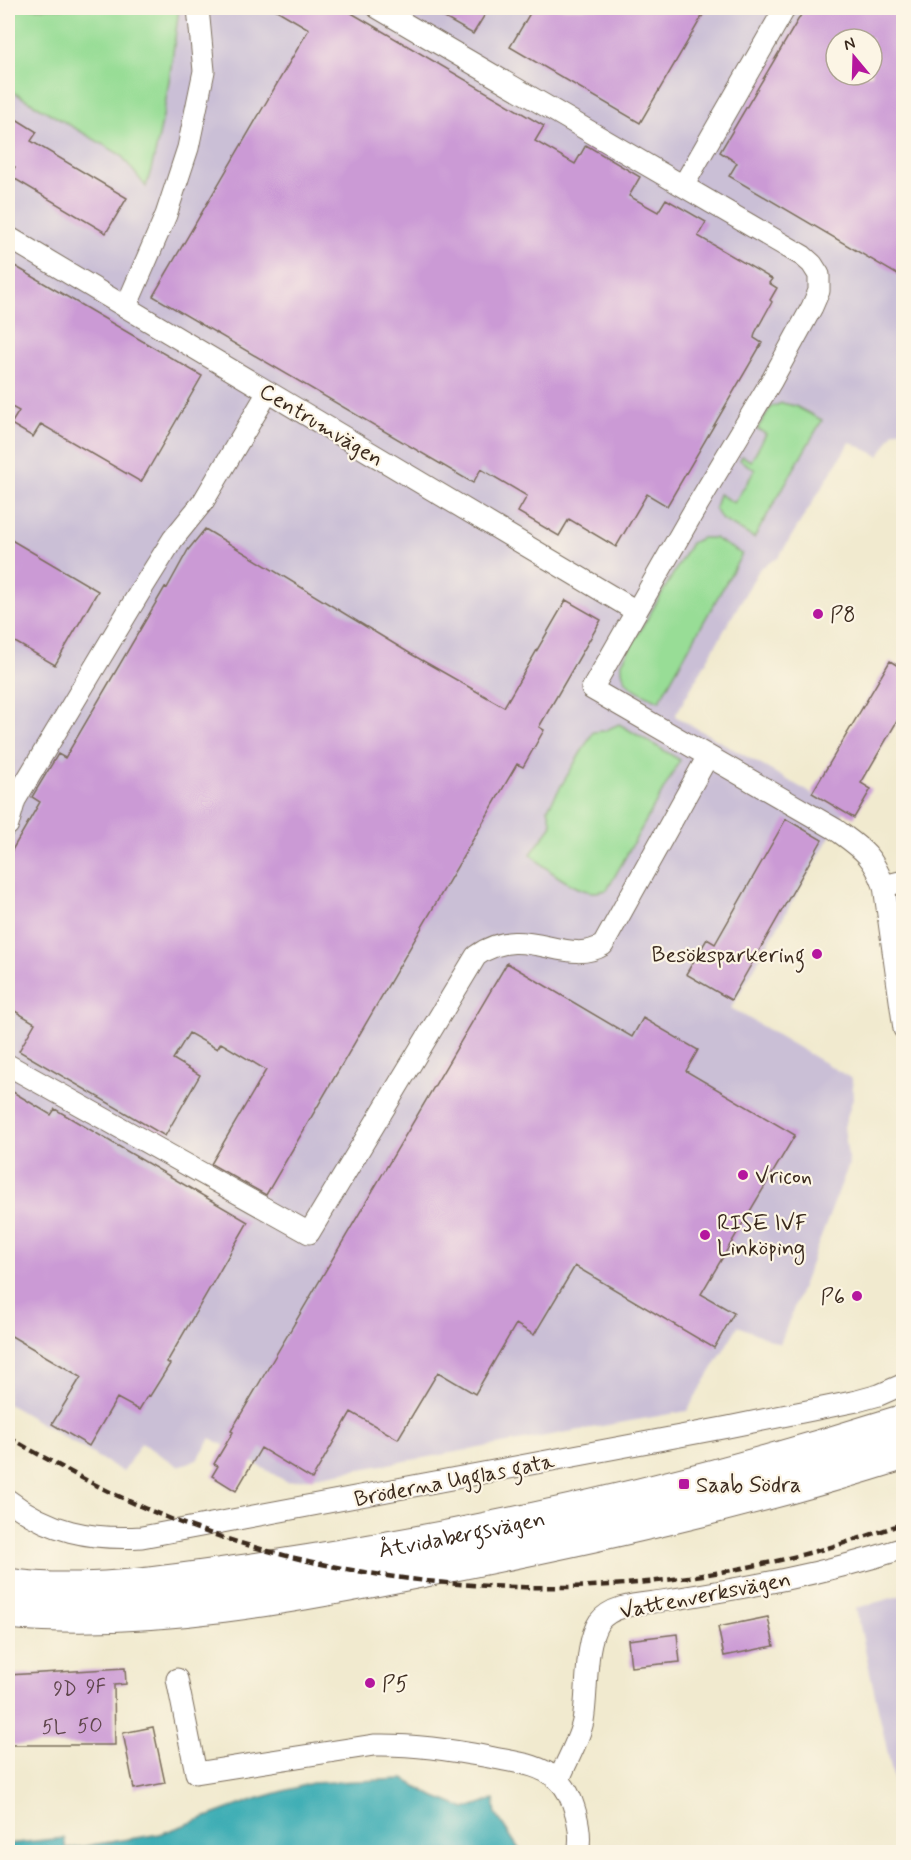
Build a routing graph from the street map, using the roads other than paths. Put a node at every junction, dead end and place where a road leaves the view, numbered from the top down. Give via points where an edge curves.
1 (198, 8) edge
2 (378, 8) edge
3 (785, 8) edge
4 (683, 186) junction
5 (8, 237) edge
6 (126, 307) junction
7 (268, 392) junction
8 (636, 611) junction
9 (708, 756) junction
10 (11, 798) edge
11 (8, 825) edge
12 (893, 884) edge
13 (903, 1029) edge
14 (8, 1065) edge
15 (903, 1384) edge
16 (903, 1421) edge
17 (903, 1453) edge
18 (8, 1500) edge
19 (903, 1548) edge
20 (8, 1585) edge
21 (8, 1612) edge
22 (177, 1679) dead end
23 (559, 1780) junction
24 (578, 1852) edge

1 - 6 street via 204,71 188,148 166,215
2 - 4 street
3 - 4 street
4 - 8 street via 803,256 819,275 819,291 772,380
5 - 6 street, Centrumvägen
6 - 7 street, Centrumvägen
7 - 8 street, Centrumvägen
7 - 10 street via 203,502 173,539
8 - 9 street via 592,689
9 - 12 street via 835,829 868,854
9 - 14 street via 603,945 581,952 506,943 489,947 476,956 309,1233
10 - 11 street
12 - 13 street
15 - 18 street, Bröderna Ugglas gata via 857,1401 753,1422 142,1537 112,1538 50,1526
16 - 20 main road, Åtvidabergsvägen via 674,1486 414,1543 142,1584 73,1588
17 - 21 main road, Åtvidabergsvägen via 586,1537 293,1595 149,1612
19 - 23 street, Vattenverksvägen via 807,1575 626,1606 608,1614 593,1634 582,1723
22 - 23 street via 196,1773 396,1744 431,1746 537,1766
23 - 24 street via 578,1817

